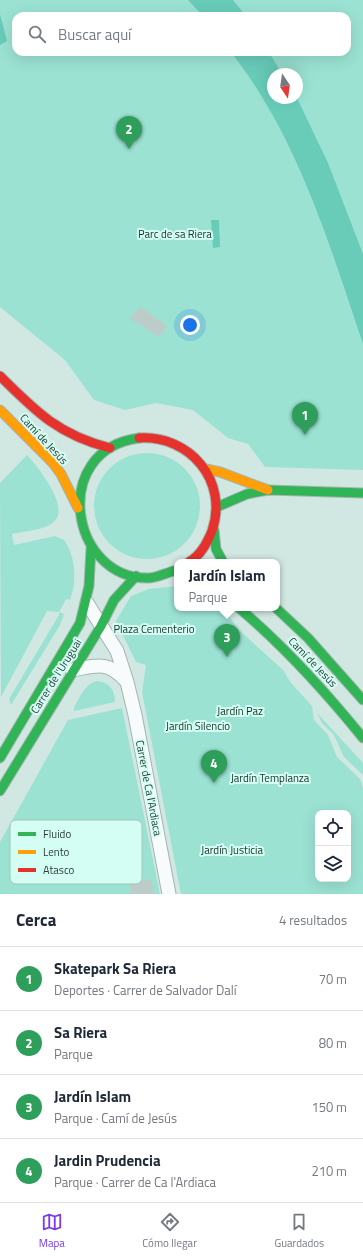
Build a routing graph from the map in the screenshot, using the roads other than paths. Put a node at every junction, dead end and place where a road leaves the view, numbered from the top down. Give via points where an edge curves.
1 (0, 376) edge
2 (0, 410) edge
3 (110, 448) junction
4 (206, 469) junction
5 (268, 490) junction
6 (363, 493) edge
7 (217, 507) junction
8 (78, 508) junction
9 (214, 530) junction
10 (91, 548) junction
11 (195, 559) edge
12 (222, 559) edge
13 (174, 573) edge
14 (136, 576) junction
15 (87, 603) junction
16 (242, 611) edge
17 (279, 611) edge
18 (101, 626) junction
19 (72, 670) junction
20 (127, 682) junction
21 (363, 700) edge
22 (363, 738) edge
23 (0, 758) edge
24 (0, 791) edge
25 (169, 894) edge

1 - 3 main road, Camí de Jesús via 41,417 73,437
2 - 8 main road, Camí de Jesús via 52,462
3 - 4 main road via 129,440 150,437 161,439 182,448
3 - 8 main road via 89,468 83,480
4 - 5 main road
4 - 7 main road via 214,487
5 - 6 main road
5 - 7 main road via 247,494
7 - 9 main road
8 - 10 main road via 82,529
9 - 11 main road
9 - 12 main road via 216,549
10 - 14 main road via 117,570
10 - 15 main road, Carrer de l'Uruguai via 91,580
13 - 14 main road
14 - 18 main road, Carrer de l'Uruguai via 114,600
15 - 18 street, Carrer de Ca l'Ardiaca
15 - 23 main road, Carrer de l'Uruguai via 80,623
16 - 22 main road, Camí de Jesús via 320,685
17 - 21 main road, Camí de Jesús via 308,638
18 - 19 main road, Carrer de l'Uruguai
18 - 20 street, Carrer de Ca l'Ardiaca via 117,651
19 - 20 street via 108,667 116,670
19 - 24 main road, Carrer de l'Uruguai
20 - 25 street, Carrer de Ca l'Ardiaca

